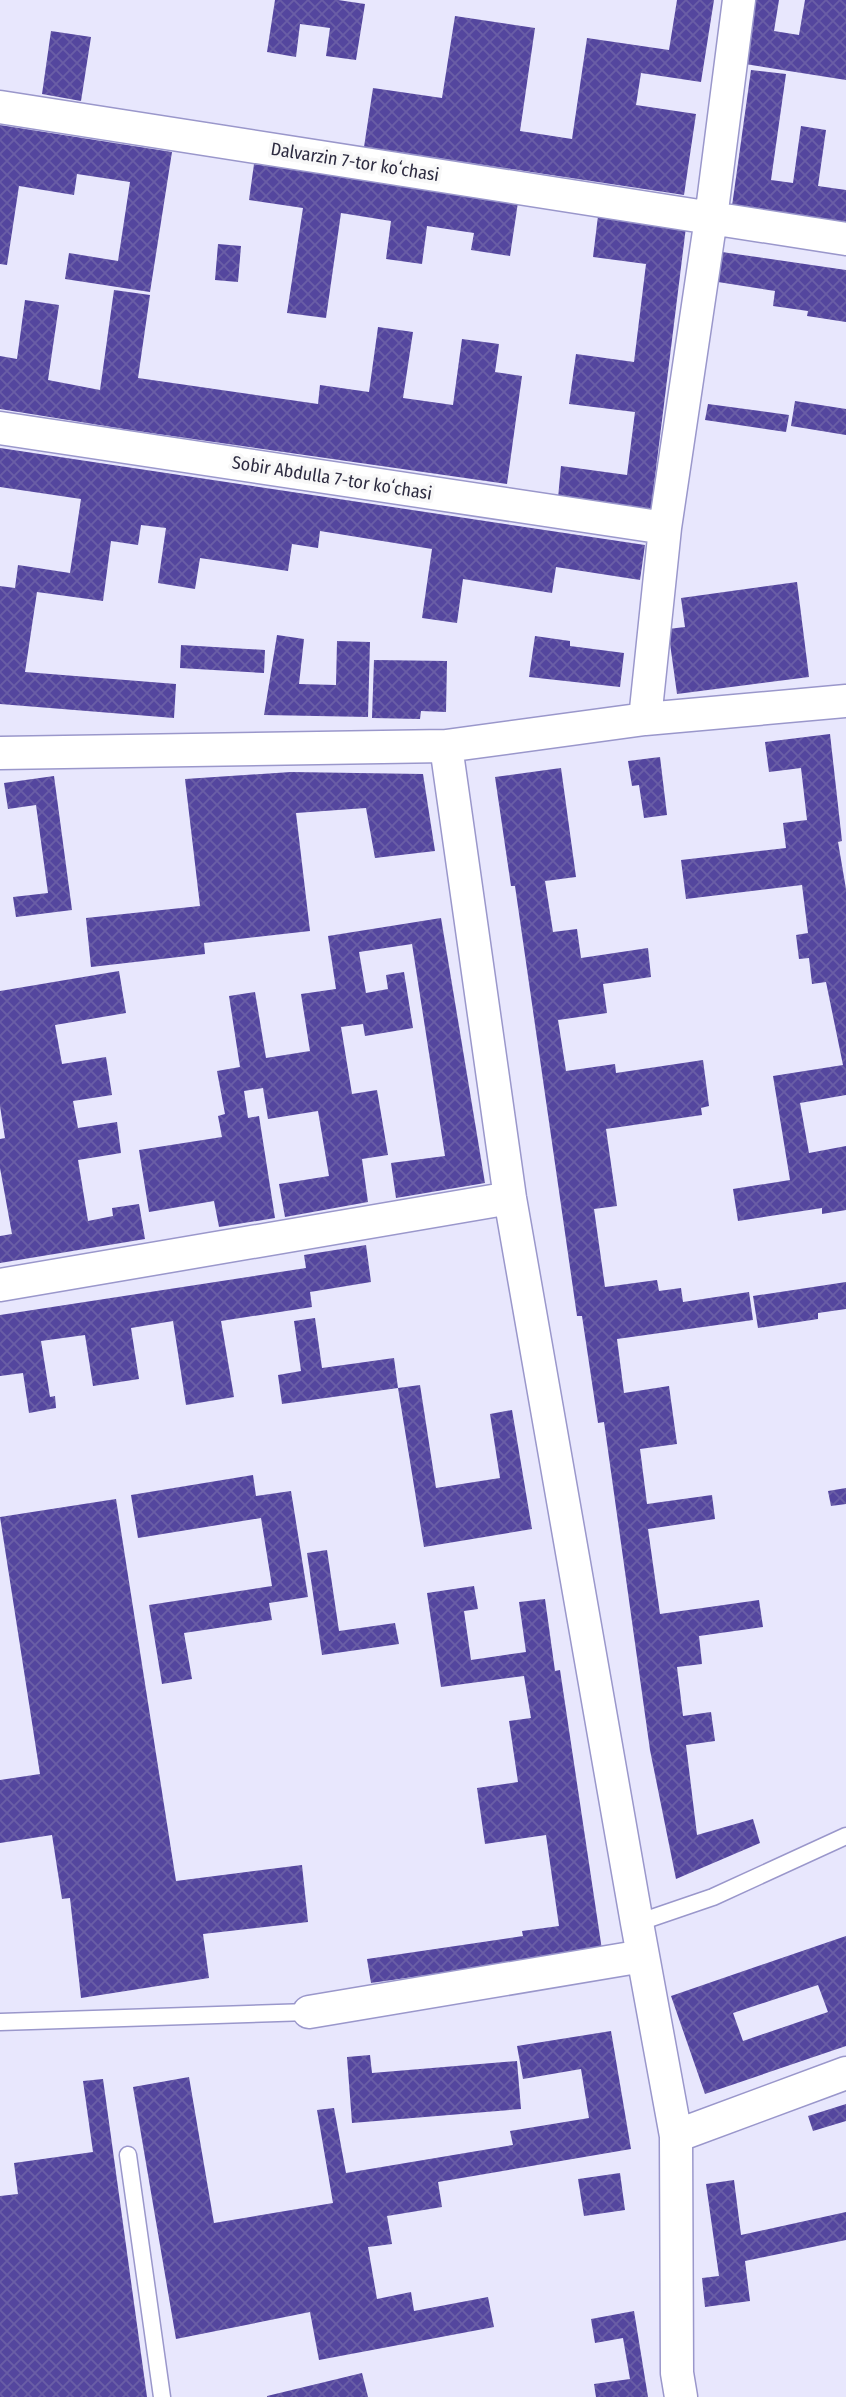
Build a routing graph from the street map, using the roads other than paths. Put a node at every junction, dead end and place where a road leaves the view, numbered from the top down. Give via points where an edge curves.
1 (739, 0) edge
2 (0, 107) edge
3 (711, 218) junction
4 (846, 239) edge
5 (0, 428) edge
6 (665, 528) junction
7 (845, 708) edge
8 (645, 719) junction
9 (446, 746) junction
10 (0, 753) edge
11 (510, 1198) junction
12 (0, 1285) edge
13 (846, 1836) edge
14 (636, 1923) junction
15 (642, 1956) junction
16 (309, 2012) joint
17 (0, 2022) edge
18 (846, 2073) edge
19 (676, 2136) junction
20 (128, 2155) dead end
21 (162, 2397) edge
22 (681, 2397) edge

1 - 3 street
2 - 3 street, Dalvarzin 7-tor koʻchasi
3 - 4 street, Dalvarzin 7-tor koʻchasi
3 - 6 street
5 - 6 street, Sobir Abdulla 7-tor koʻchasi
6 - 8 street
7 - 8 street
8 - 9 street
9 - 10 street
9 - 11 street
11 - 12 street
11 - 14 street
13 - 14 lane via 713,1897
14 - 15 street
15 - 16 street
15 - 19 street
16 - 17 lane
18 - 19 street
19 - 22 street via 677,2373
20 - 21 lane

